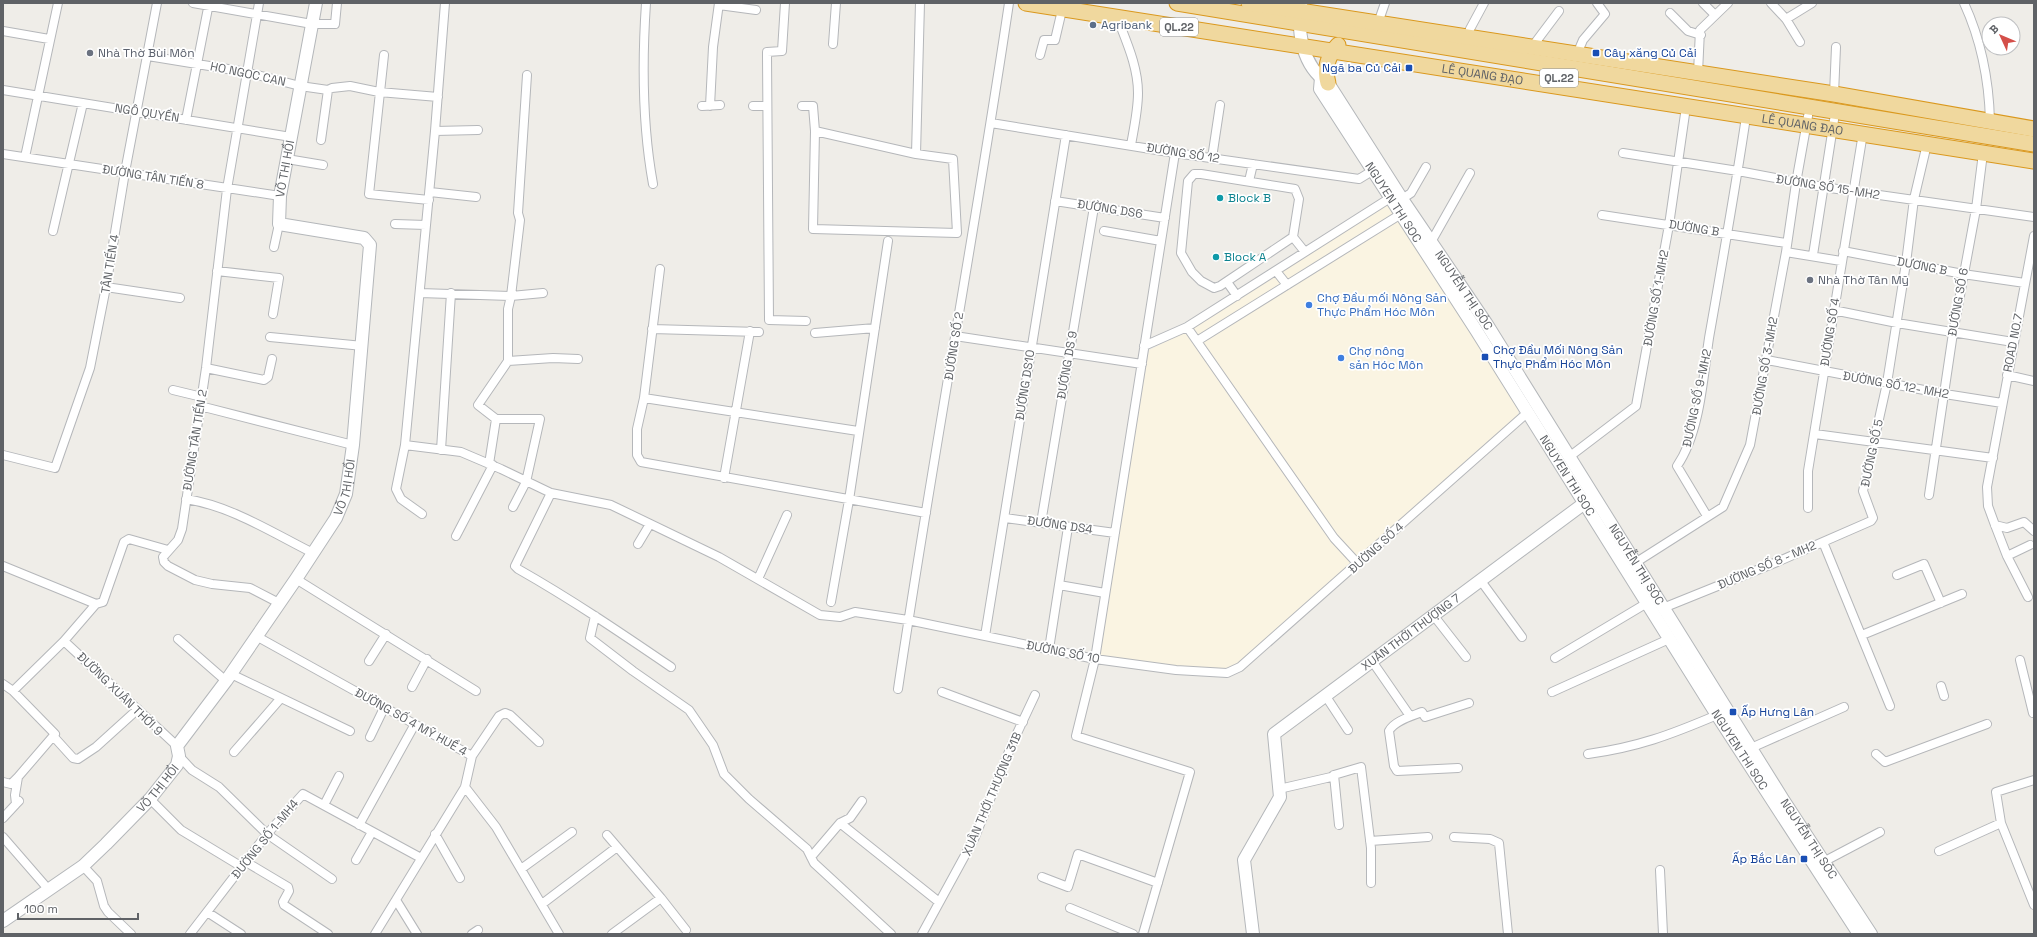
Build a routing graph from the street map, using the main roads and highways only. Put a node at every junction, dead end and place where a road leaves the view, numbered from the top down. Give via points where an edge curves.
1 (316, 3) edge
2 (1026, 3) edge
3 (1085, 3) edge
4 (1177, 3) edge
5 (1249, 3) edge
6 (1204, 5) edge
7 (1300, 24) edge
8 (1336, 48) junction
9 (1325, 80) junction
10 (1807, 120) junction
11 (1833, 124) junction
12 (2034, 129) edge
13 (2034, 144) edge
14 (2034, 151) edge
15 (2034, 161) edge
16 (1589, 500) junction
17 (1778, 800) junction
18 (3, 921) edge
19 (1253, 934) edge
20 (1859, 934) edge
21 (1871, 934) edge

1 - 18 main road, VÕ THỊ HỒI via 280,196 279,224 364,238 370,245 363,346 346,494 336,518 178,751 177,765 150,799 83,866
2 - 7 highway, LÊ QUANG ĐẠO / QL.22 via 1117,17
3 - 7 highway, LÊ QUANG ĐẠO / QL.22
4 - 6 highway, LÊ QUANG ĐẠO / QL.22
5 - 7 highway, LÊ QUANG ĐẠO / QL.22
6 - 7 highway, LÊ QUANG ĐẠO / QL.22
7 - 8 highway, LÊ QUANG ĐẠO / QL.22
7 - 9 main road, NGUYEN THI SOC
7 - 12 highway, LÊ QUANG ĐẠO / QL.22 via 1378,23 1834,94
7 - 13 highway, LÊ QUANG ĐẠO / QL.22
8 - 9 highway
8 - 10 highway, LÊ QUANG ĐẠO / QL.22
8 - 10 highway, LÊ QUANG ĐẠO / QL.22 via 1686,107 1746,116
9 - 16 main road, NGUYỄN THỊ SÓC via 1486,323 1569,457
9 - 16 main road, NGUYEN THI SOC via 1320,89 1527,413
10 - 11 highway, LÊ QUANG ĐẠO / QL.22
11 - 14 highway, LÊ QUANG ĐẠO / QL.22
11 - 15 highway, LÊ QUANG ĐẠO / QL.22 via 1863,134
16 - 17 main road, NGUYEN THI SOC via 1669,639 1717,715
16 - 17 main road, NGUYỄN THỊ SÓC via 1635,563 1751,748
16 - 19 main road, XUÂN THỚI THƯỢNG 7 via 1274,734 1280,797 1244,860
17 - 20 main road, NGUYEN THI SOC
17 - 21 main road, NGUYỄN THỊ SÓC via 1825,861

